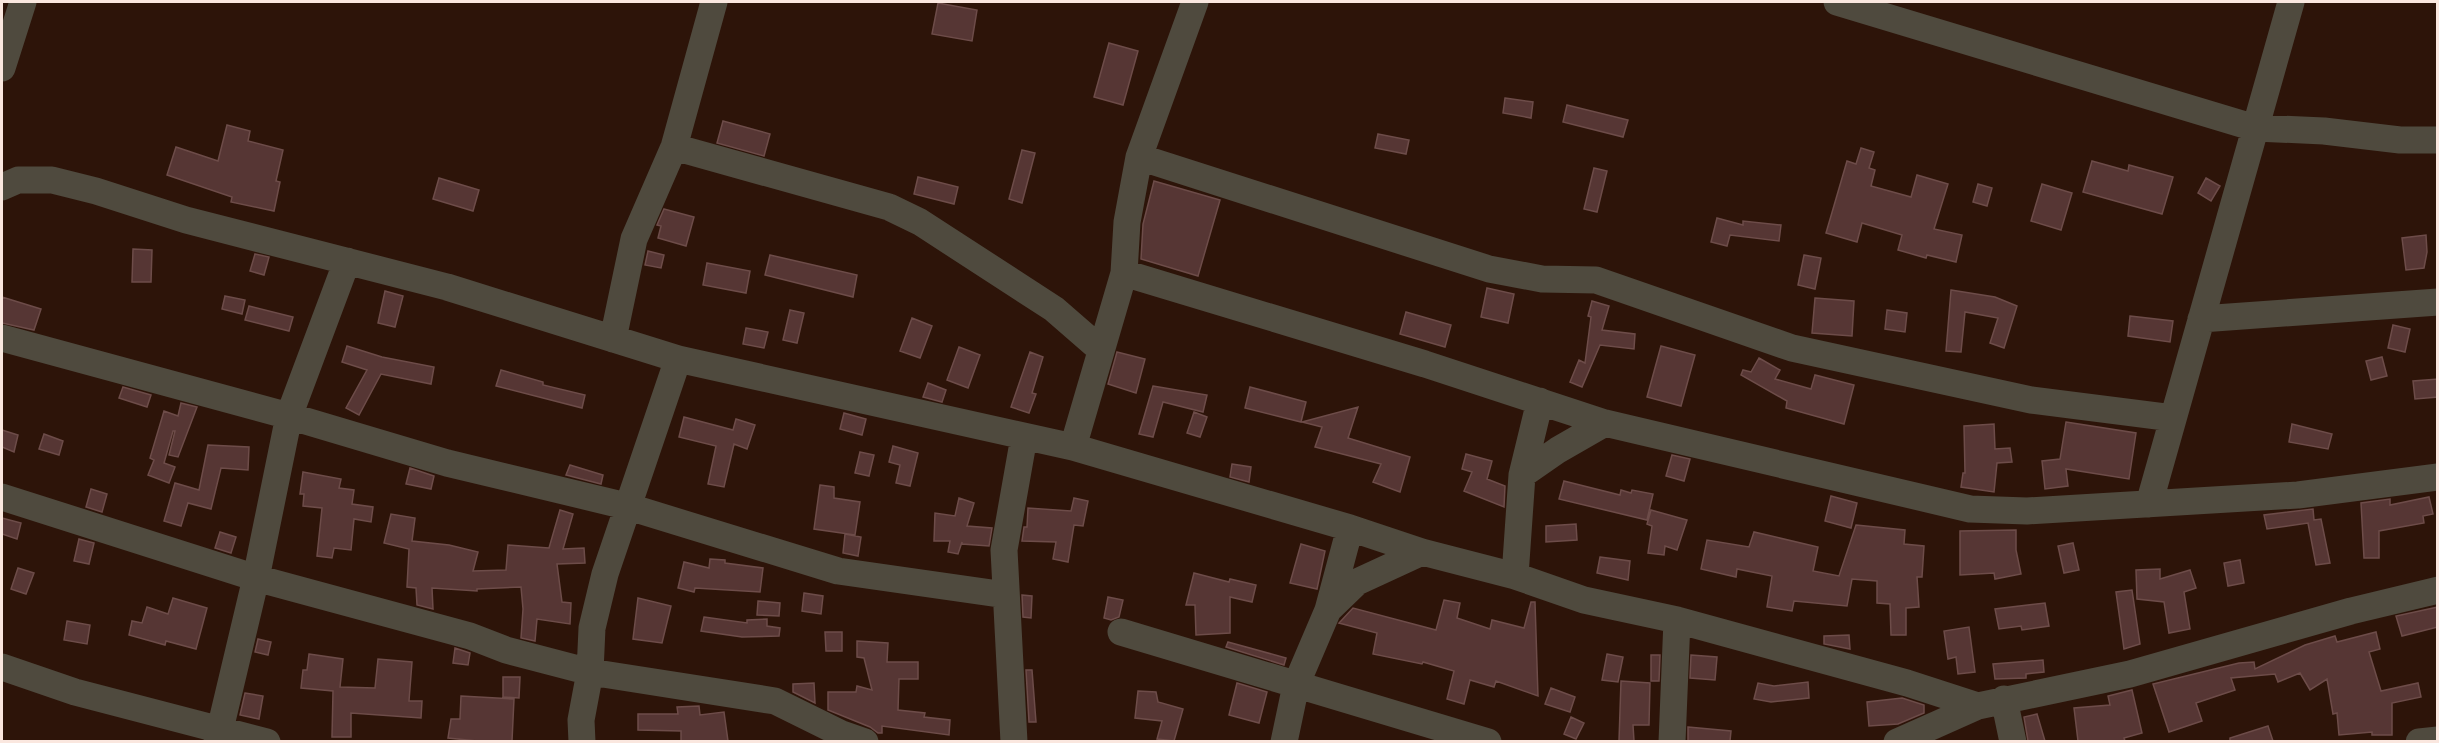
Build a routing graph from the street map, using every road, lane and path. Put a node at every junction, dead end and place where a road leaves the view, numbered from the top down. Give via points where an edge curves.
1 (23, 2) edge
2 (714, 2) edge
3 (1195, 2) edge
4 (1837, 2) edge
5 (2291, 2) edge
6 (2, 68) edge
7 (2255, 128) junction
8 (2438, 140) edge
9 (674, 147) junction
10 (1139, 157) junction
11 (2, 187) edge
12 (347, 261) junction
13 (1124, 273) junction
14 (2438, 302) edge
15 (2201, 319) junction
16 (2, 338) edge
17 (613, 339) junction
18 (1100, 349) junction
19 (678, 359) junction
20 (1540, 401) junction
21 (289, 416) junction
22 (2173, 418) junction
23 (1605, 423) junction
24 (1024, 437) junction
25 (1073, 447) junction
26 (1522, 475) junction
27 (2438, 477) edge
28 (2, 497) edge
29 (2149, 504) junction
30 (626, 506) junction
31 (1350, 528) junction
32 (1422, 552) junction
33 (1515, 576) junction
34 (256, 578) junction
35 (2438, 590) edge
36 (1006, 594) junction
37 (1328, 610) junction
38 (1677, 620) junction
39 (1121, 632) dead end
40 (2, 667) edge
41 (590, 672) junction
42 (1296, 685) junction
43 (2004, 699) junction
44 (1978, 706) junction
45 (218, 735) edge
46 (2438, 740) edge
47 (267, 741) edge
48 (582, 741) edge
49 (865, 741) edge
50 (1014, 741) edge
51 (1284, 741) edge
52 (1488, 741) edge
53 (1672, 741) edge
54 (1897, 741) edge
55 (2013, 741) edge
56 (2419, 741) edge

1 - 6 street
2 - 9 street
3 - 10 street
4 - 7 street
5 - 7 street
7 - 8 street
7 - 15 street
9 - 17 street via 634,239
9 - 18 street via 889,207 920,222 1054,309
10 - 13 street via 1127,222
10 - 22 street via 1489,269 1542,279 1596,280 1792,348 2031,400
11 - 12 street via 18,180 52,180 186,220
12 - 17 street via 447,287
12 - 21 street
13 - 18 street
13 - 20 street
14 - 15 street
15 - 22 street
16 - 21 street
17 - 19 street
18 - 25 street
19 - 24 street
19 - 30 street
20 - 23 street
20 - 26 street
21 - 30 street via 447,463
21 - 34 street
22 - 29 street
23 - 26 street
23 - 29 street via 1970,509 2027,511
24 - 25 street
24 - 36 street via 1004,550
25 - 31 street
26 - 33 street
27 - 29 street via 2298,495
28 - 34 street
30 - 36 street via 838,571
30 - 41 street via 592,628
31 - 32 street
31 - 37 street
32 - 33 street
32 - 37 street via 1357,582
33 - 38 street via 1584,600
34 - 41 street
34 - 45 street
35 - 43 street via 2130,674
36 - 50 street
37 - 42 street
38 - 44 street
38 - 53 street
39 - 42 street
40 - 45 street
41 - 48 street via 581,720
41 - 49 street via 775,701
42 - 51 street
42 - 52 street
43 - 44 street
43 - 55 street
44 - 54 street
45 - 47 street
46 - 56 street

